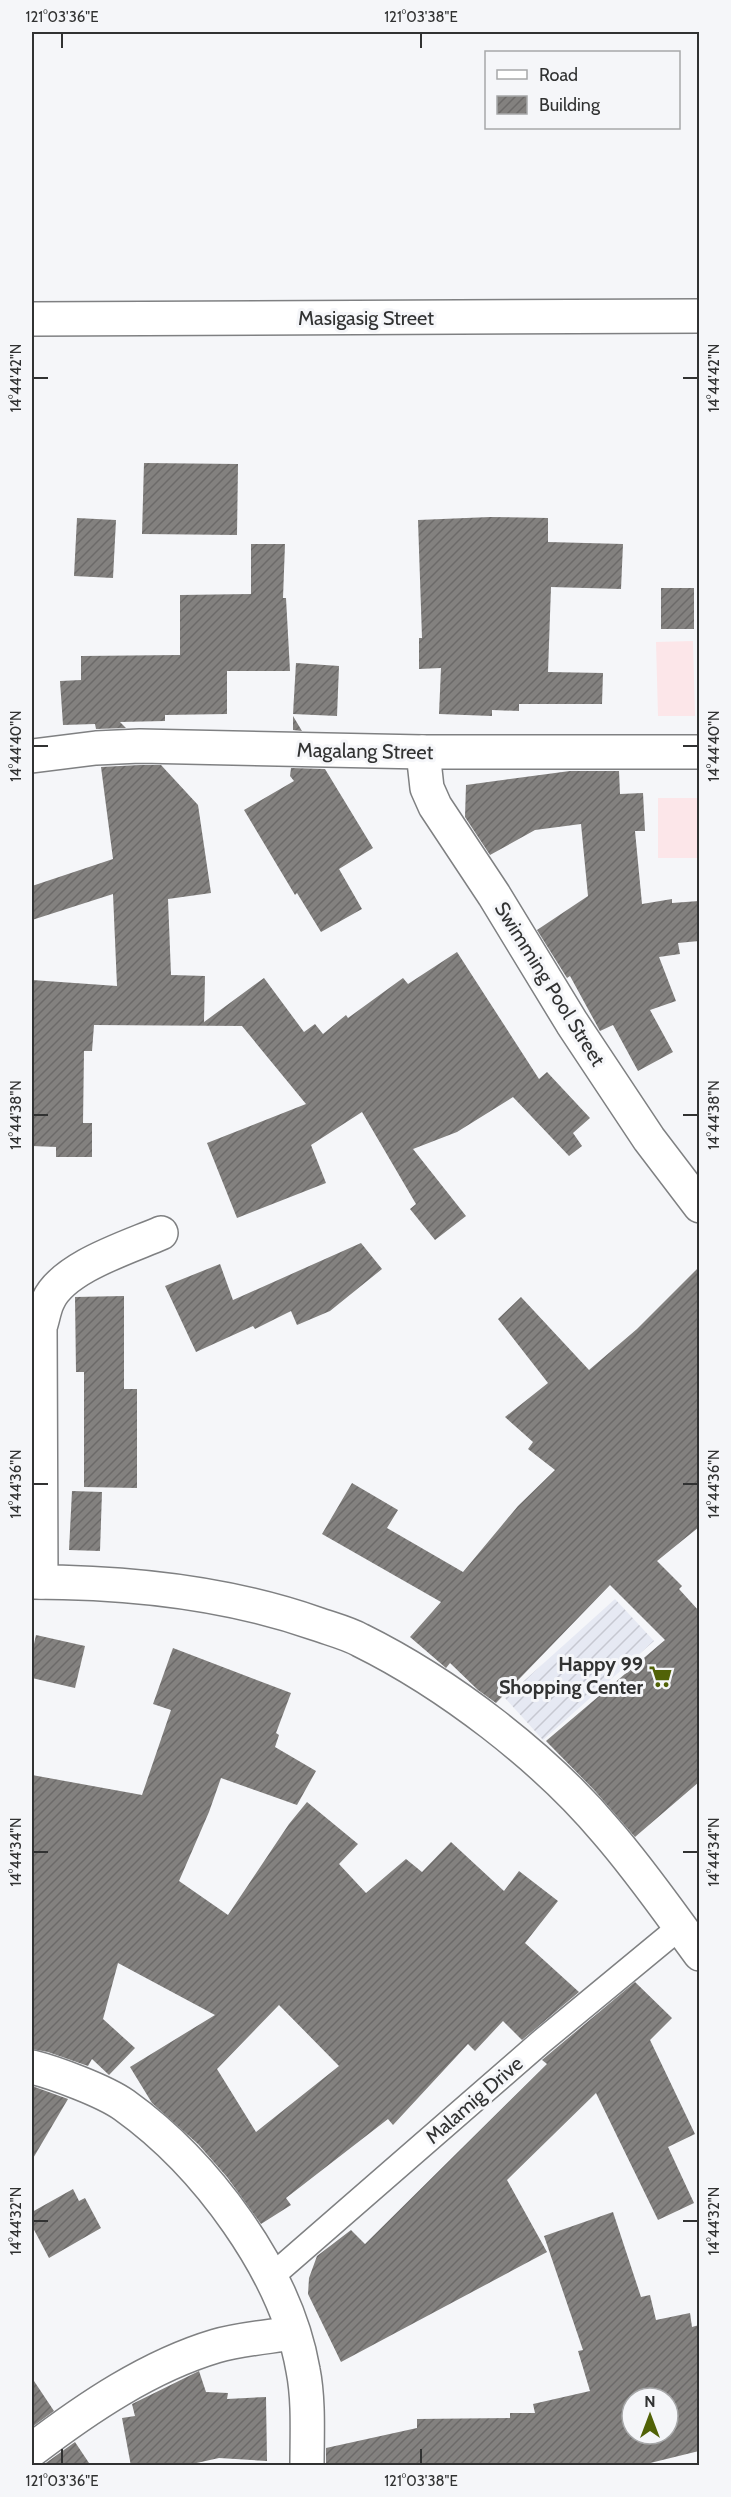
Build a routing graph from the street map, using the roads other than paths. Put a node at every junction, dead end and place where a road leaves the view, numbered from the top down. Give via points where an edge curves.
1 (699, 316) edge
2 (32, 319) edge
3 (423, 752) junction
4 (699, 752) edge
5 (32, 756) edge
6 (699, 1206) edge
7 (161, 1233) dead end
8 (36, 1582) edge
9 (680, 1927) junction
10 (699, 1954) edge
11 (32, 2067) edge
12 (272, 2276) junction
13 (293, 2333) junction
14 (32, 2450) edge
15 (307, 2466) edge

1 - 2 street, Masigasig Street
3 - 4 street, Magalang Street
3 - 5 street, Magalang Street via 140,746
3 - 6 street, Swimming Pool Street via 427,788 435,806 649,1139
7 - 8 street via 87,1266 63,1281 48,1299 40,1327
8 - 9 street via 212,1595 285,1613 359,1639 439,1686 551,1773 605,1830
9 - 10 street
9 - 12 lane, Malamig Drive via 542,2041
11 - 12 street via 122,2104 180,2152 241,2226
12 - 13 street
13 - 14 street via 217,2346 156,2370
13 - 15 street via 304,2371

